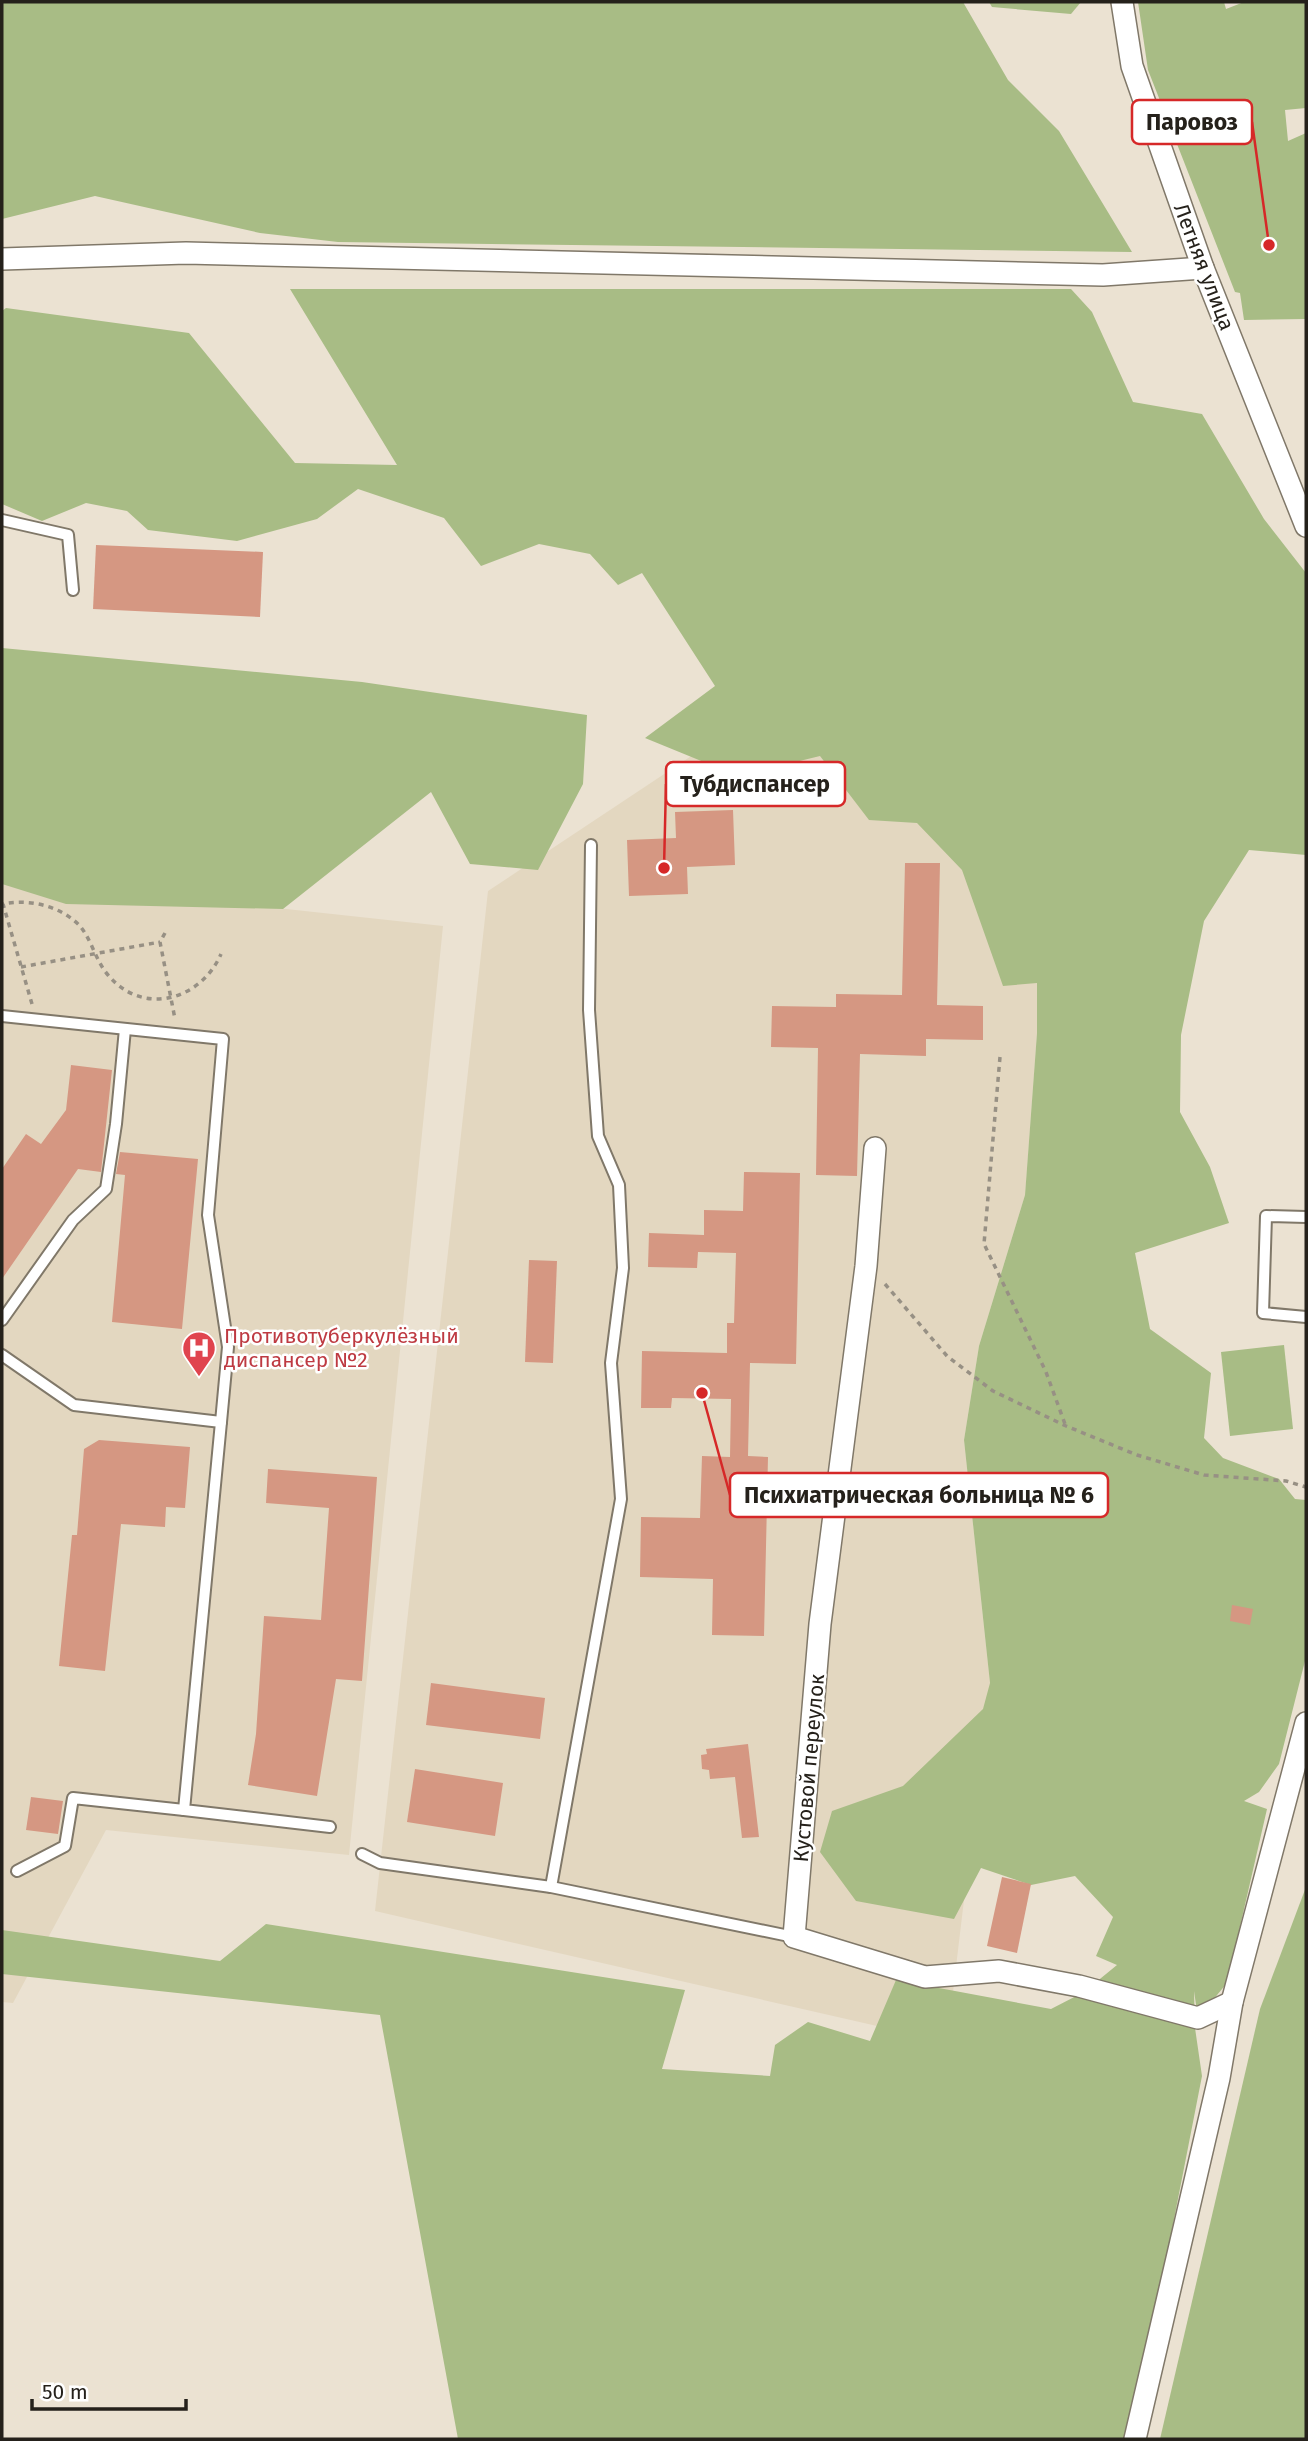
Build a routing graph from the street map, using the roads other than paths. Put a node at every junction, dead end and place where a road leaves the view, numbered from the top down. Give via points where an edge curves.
1 (1122, 2) edge
2 (2, 259) edge
3 (1203, 268) junction
4 (2, 520) edge
5 (1306, 526) edge
6 (73, 590) dead end
7 (591, 845) dead end
8 (2, 1016) edge
9 (125, 1029) junction
10 (874, 1148) dead end
11 (1306, 1217) edge
12 (1306, 1317) edge
13 (2, 1320) edge
14 (2, 1355) edge
15 (221, 1422) junction
16 (1306, 1723) edge
17 (184, 1810) junction
18 (330, 1827) dead end
19 (362, 1854) dead end
20 (17, 1871) dead end
21 (551, 1887) junction
22 (794, 1937) junction
23 (1232, 2002) junction
24 (1135, 2439) edge

1 - 3 street, Летняя улица via 1132,66
2 - 3 street via 186,253 1103,275
3 - 5 street, Летняя улица
4 - 6 lane via 68,535
7 - 21 lane via 589,1010 598,1136 619,1185 622,1254 611,1363 621,1499
8 - 9 lane
9 - 13 lane via 106,1189 74,1220
9 - 15 lane via 223,1039 208,1215 228,1347
10 - 22 street, Кустовой переулок via 866,1266 820,1624
11 - 12 lane via 1266,1216 1263,1313
14 - 15 lane via 74,1405
15 - 17 lane
16 - 23 street
17 - 18 lane
17 - 20 lane via 73,1798 65,1846
19 - 21 lane via 380,1863
21 - 22 lane
22 - 23 street via 925,1977 999,1970 1198,2018
23 - 24 street via 1219,2078

